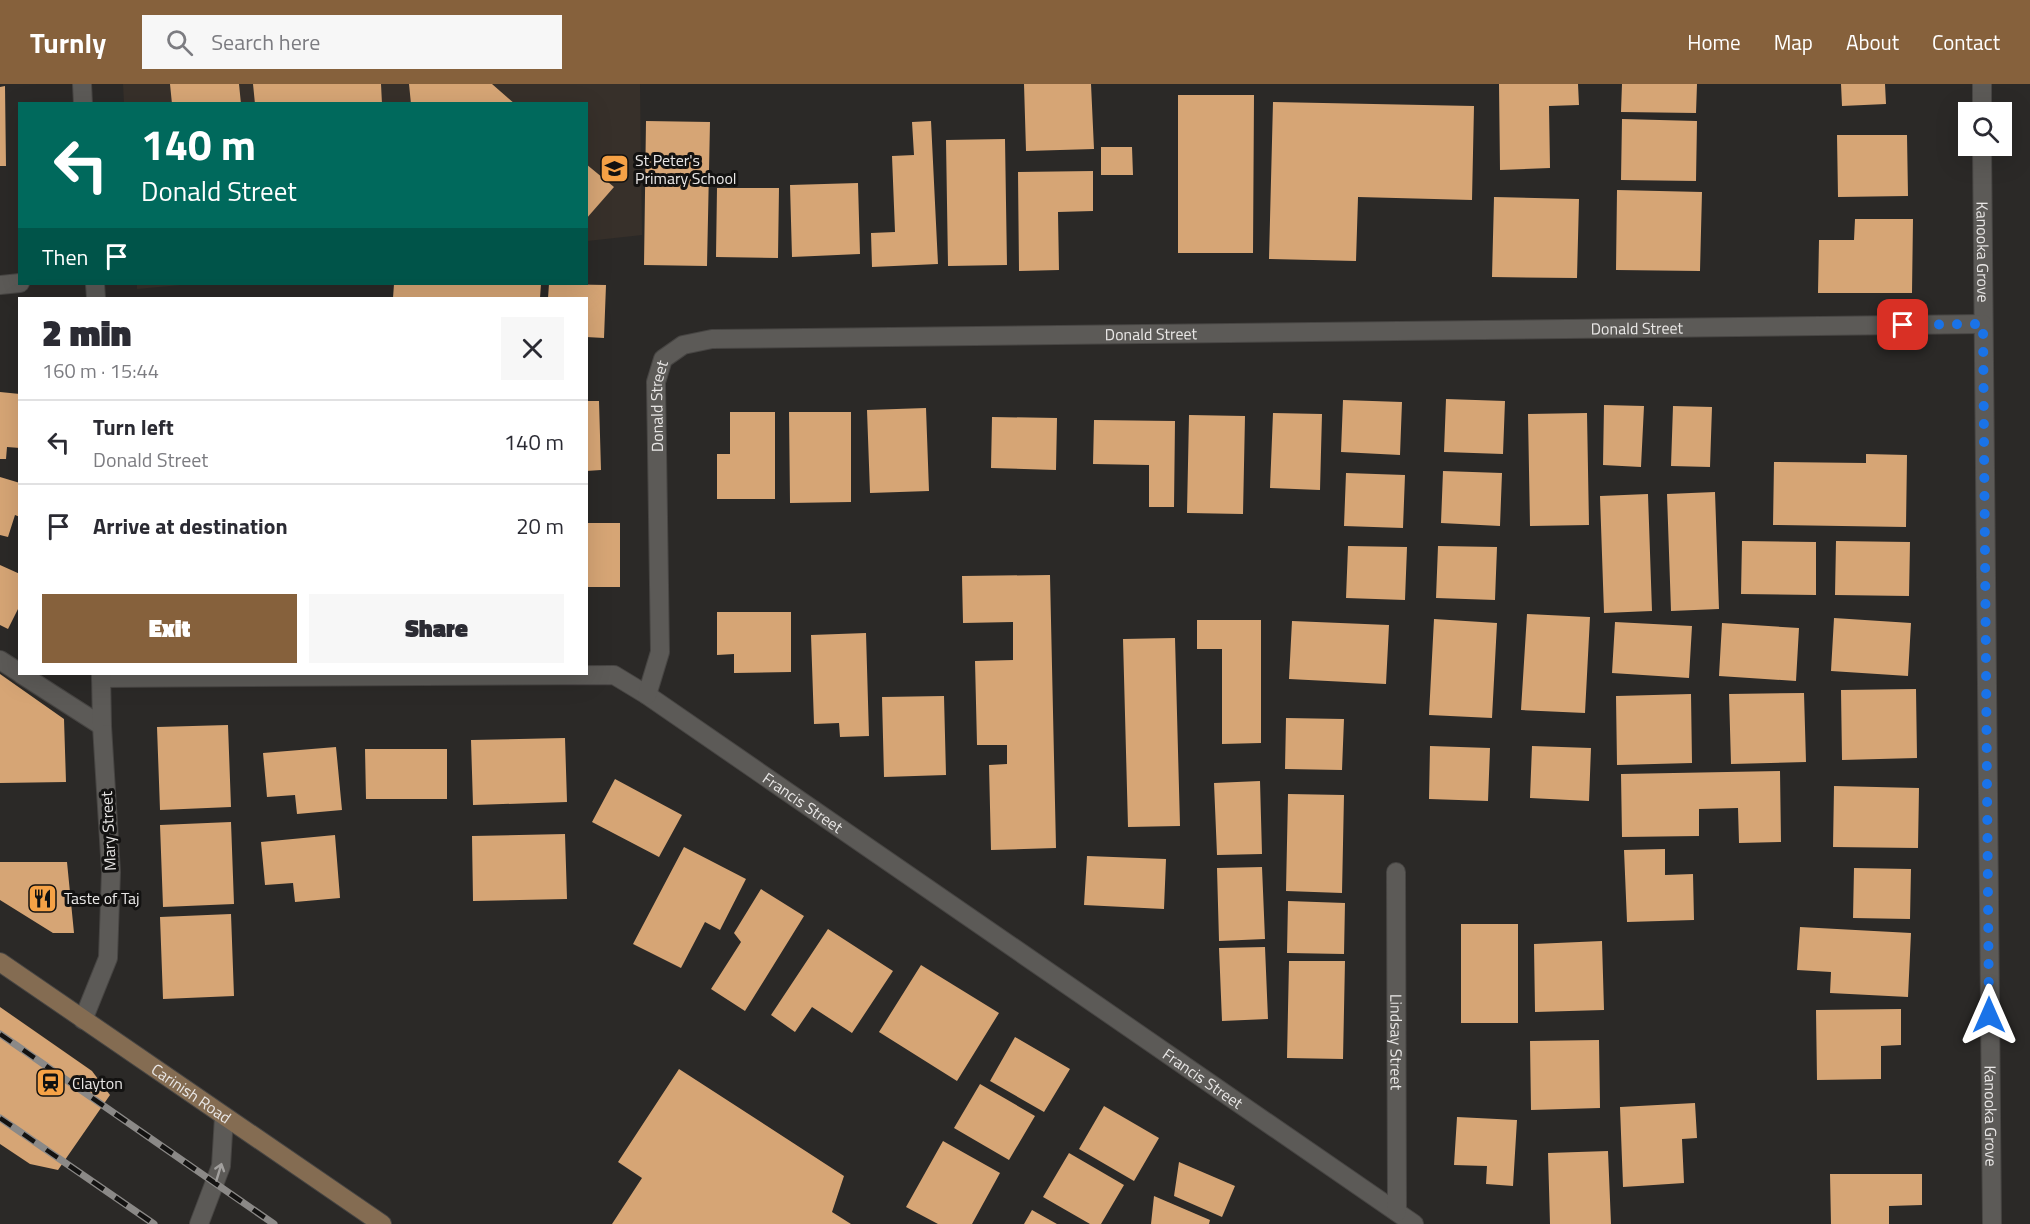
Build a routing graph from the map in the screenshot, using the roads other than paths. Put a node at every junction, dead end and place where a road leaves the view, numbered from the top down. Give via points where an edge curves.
1 (82, 84) edge
2 (1982, 84) edge
3 (83, 102) edge
4 (1982, 102) edge
5 (1982, 156) edge
6 (18, 283) edge
7 (0, 285) edge
8 (1983, 324) junction
9 (0, 660) edge
10 (18, 672) edge
11 (23, 675) edge
12 (101, 676) edge
13 (647, 696) junction
14 (102, 726) junction
15 (1396, 872) dead end
16 (0, 962) edge
17 (83, 1020) junction
18 (224, 1117) junction
19 (1397, 1212) junction
20 (199, 1224) edge
21 (382, 1224) edge
22 (1414, 1224) edge
23 (1992, 1224) edge

1 - 3 street
2 - 4 street
5 - 8 street, Kanooka Grove
6 - 7 street
8 - 13 street, Donald Street via 712,339 683,345 663,359 656,382 660,652
8 - 23 street, Kanooka Grove
9 - 10 street
11 - 14 street
12 - 13 street, Francis Street via 614,675
12 - 14 street, Mary Street
13 - 19 street, Francis Street
14 - 17 street, Mary Street via 111,872 108,958
15 - 19 street, Lindsay Street
16 - 17 street, Carinish Road
17 - 18 street, Carinish Road
20 -> 18 street via 222,1166
18 - 21 street, Carinish Road
19 - 22 street, Francis Street

